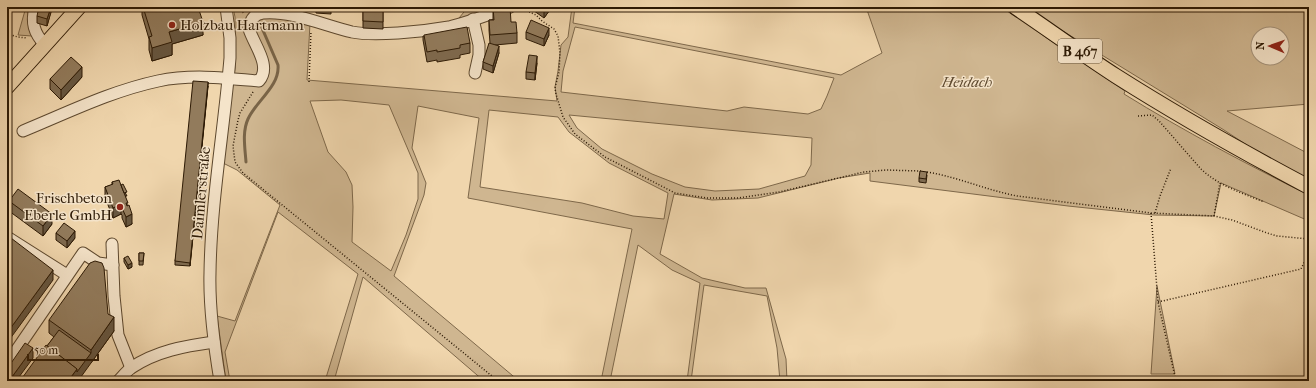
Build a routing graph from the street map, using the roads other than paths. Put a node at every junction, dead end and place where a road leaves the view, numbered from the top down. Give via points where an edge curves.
1 (35, 7) edge
2 (79, 7) edge
3 (226, 7) edge
4 (510, 7) edge
5 (1015, 7) edge
6 (473, 19) junction
7 (42, 41) junction
8 (475, 73) dead end
9 (228, 78) junction
10 (7, 87) edge
11 (23, 131) dead end
12 (1309, 187) edge
13 (7, 237) edge
14 (112, 244) dead end
15 (113, 265) junction
16 (68, 275) junction
17 (214, 342) junction
18 (7, 364) edge
19 (131, 368) junction
20 (118, 381) edge
21 (220, 381) edge

1 - 7 street via 33,21
2 - 7 main road
3 - 9 street, Daimlerstraße via 230,38
4 - 6 street
5 - 12 main road, B 467 via 1145,94
6 - 8 street via 479,45
6 - 9 street via 427,30 383,34 353,32 270,13 258,14 252,18 249,29 264,67 262,77 259,81
7 - 10 main road
9 - 11 street via 188,77 159,81 125,90
9 - 17 street, Daimlerstraße via 211,245 210,301
13 - 16 street
14 - 15 street
15 - 16 street via 98,263 83,253
15 - 19 street via 118,336
16 - 18 street
17 - 19 street via 183,346 154,355
17 - 21 street, Daimlerstraße
19 - 20 street

